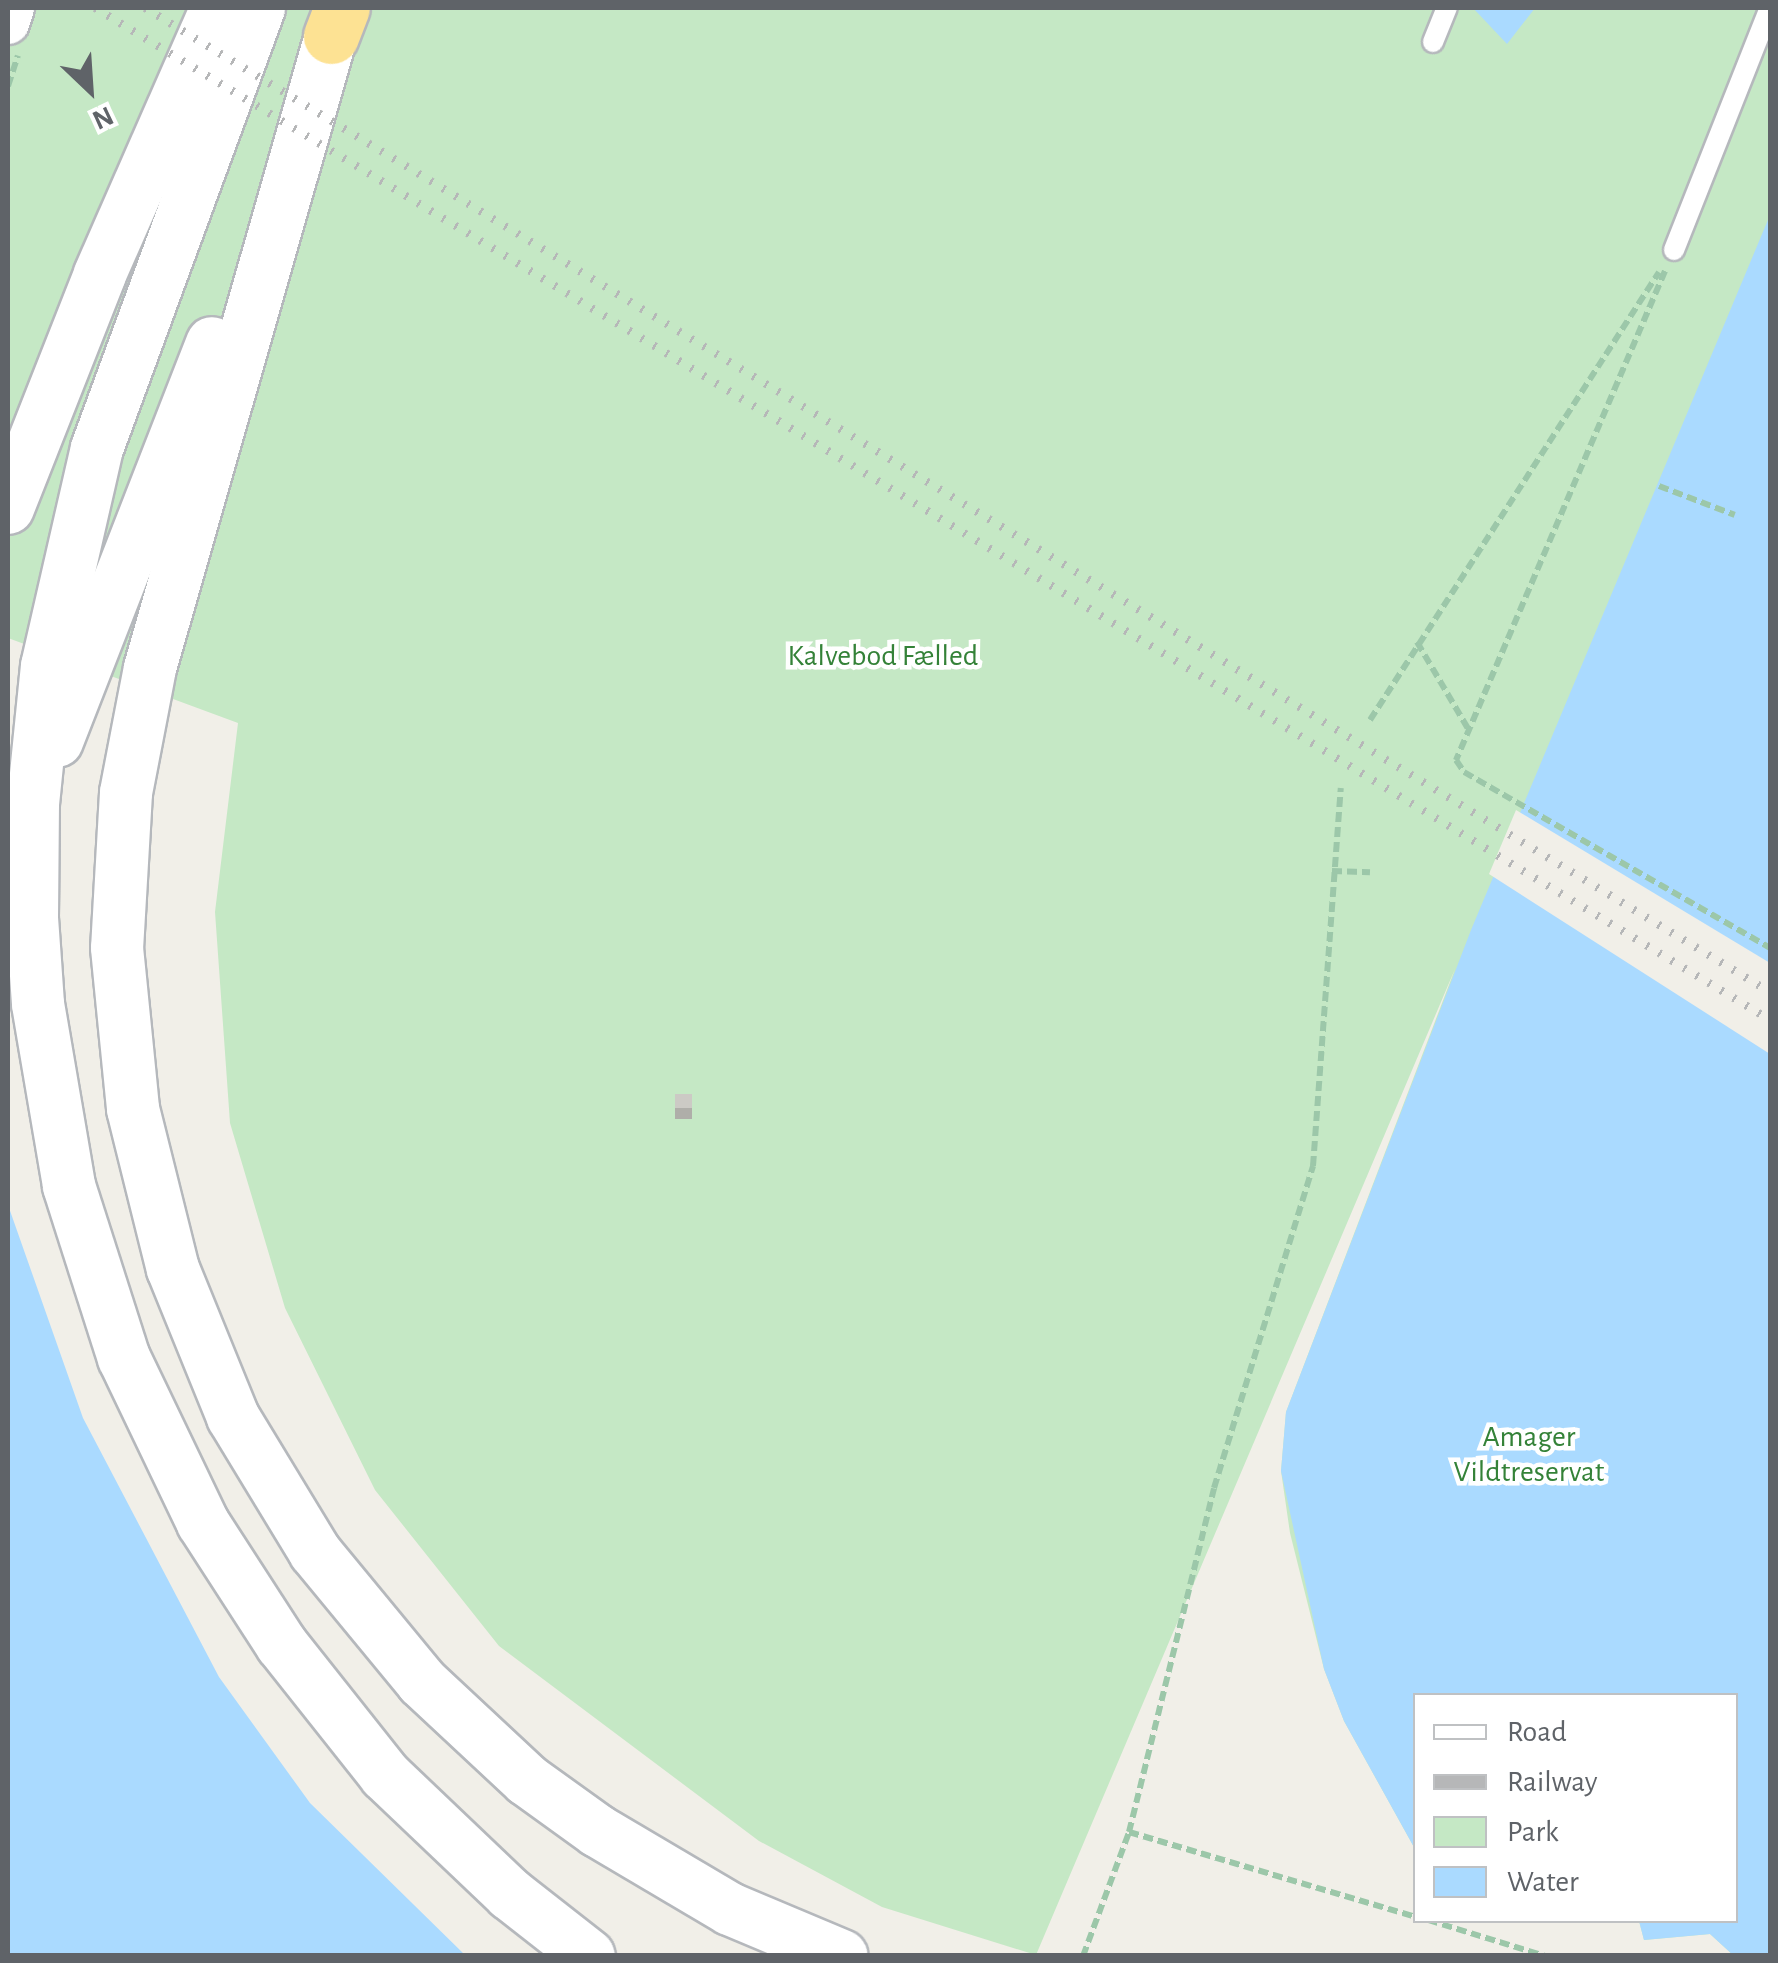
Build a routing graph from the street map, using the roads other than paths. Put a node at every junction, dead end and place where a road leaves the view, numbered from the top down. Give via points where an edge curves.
1 (12, 8) edge
2 (217, 8) edge
3 (259, 8) edge
4 (1447, 8) edge
5 (1770, 8) edge
6 (336, 22) edge
7 (8, 23) edge
8 (1433, 42) dead end
9 (1674, 250) road end
10 (8, 508) edge
11 (33, 802) junction
12 (8, 868) edge
13 (589, 1956) edge
14 (842, 1956) edge

1 - 7 street
2 - 10 street via 100,274
3 - 11 street via 97,448 60,593
4 - 8 lane
5 - 9 lane
6 - 11 street
6 - 14 street via 150,668 126,794 119,966 134,1109 172,1270 233,1417 315,1552 422,1682 527,1780 598,1830 730,1909
11 - 12 street
11 - 13 street via 38,1004 69,1186 124,1358 188,1490 282,1645 385,1775 510,1894

